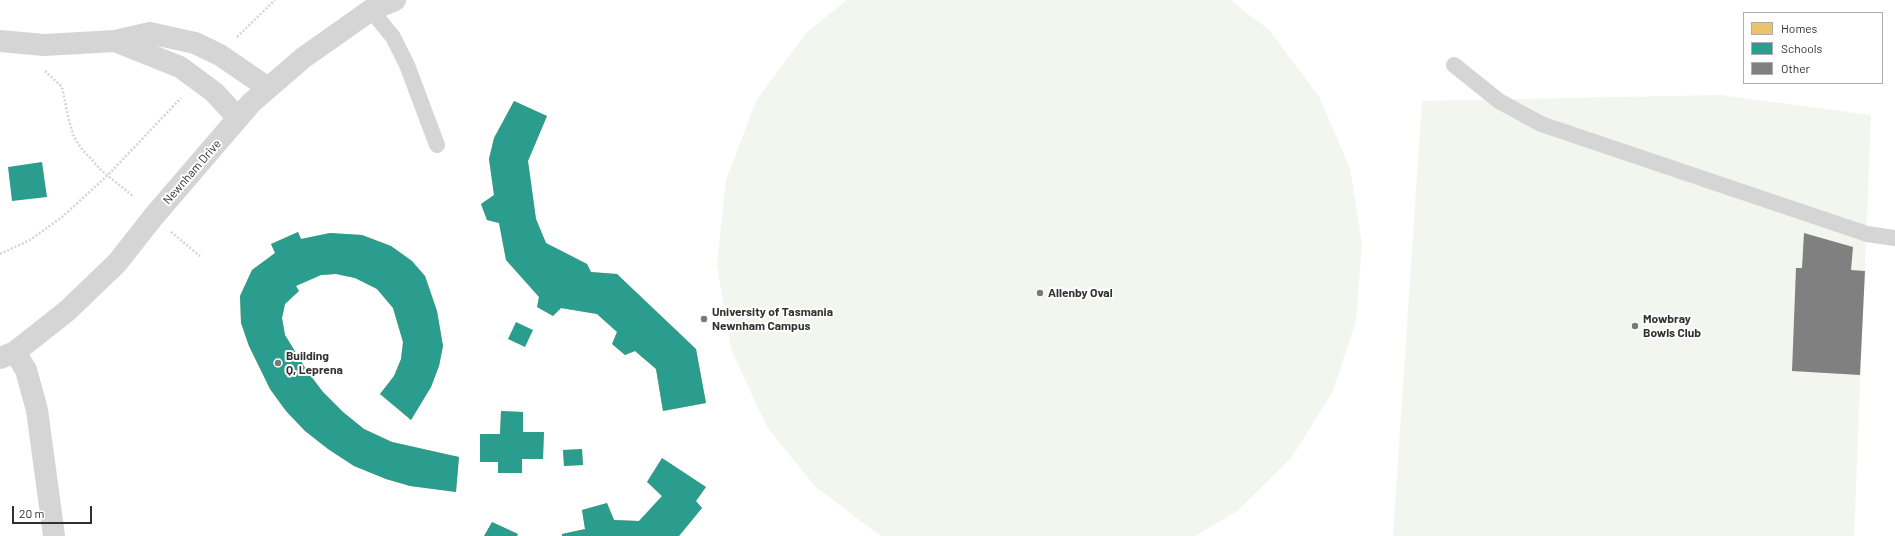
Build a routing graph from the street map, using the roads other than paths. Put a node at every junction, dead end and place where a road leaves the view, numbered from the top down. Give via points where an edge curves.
1 (395, 0) edge
2 (371, 10) junction
3 (0, 41) edge
4 (115, 41) junction
5 (1454, 65) dead end
6 (268, 88) junction
7 (238, 118) junction
8 (437, 145) dead end
9 (1895, 238) edge
10 (7, 355) edge
11 (54, 536) edge

1 - 2 street, Newnham Drive
2 - 6 street, Newnham Drive via 303,58
2 - 8 lane via 393,37 407,65
3 - 4 street via 44,44
4 - 6 street via 150,33 195,43 220,55
4 - 7 street via 180,66 214,92
5 - 9 lane via 1499,101 1541,124 1868,234
6 - 7 street, Newnham Drive
7 - 10 street, Newnham Drive via 117,263 67,312
10 - 11 street via 26,370 37,410

